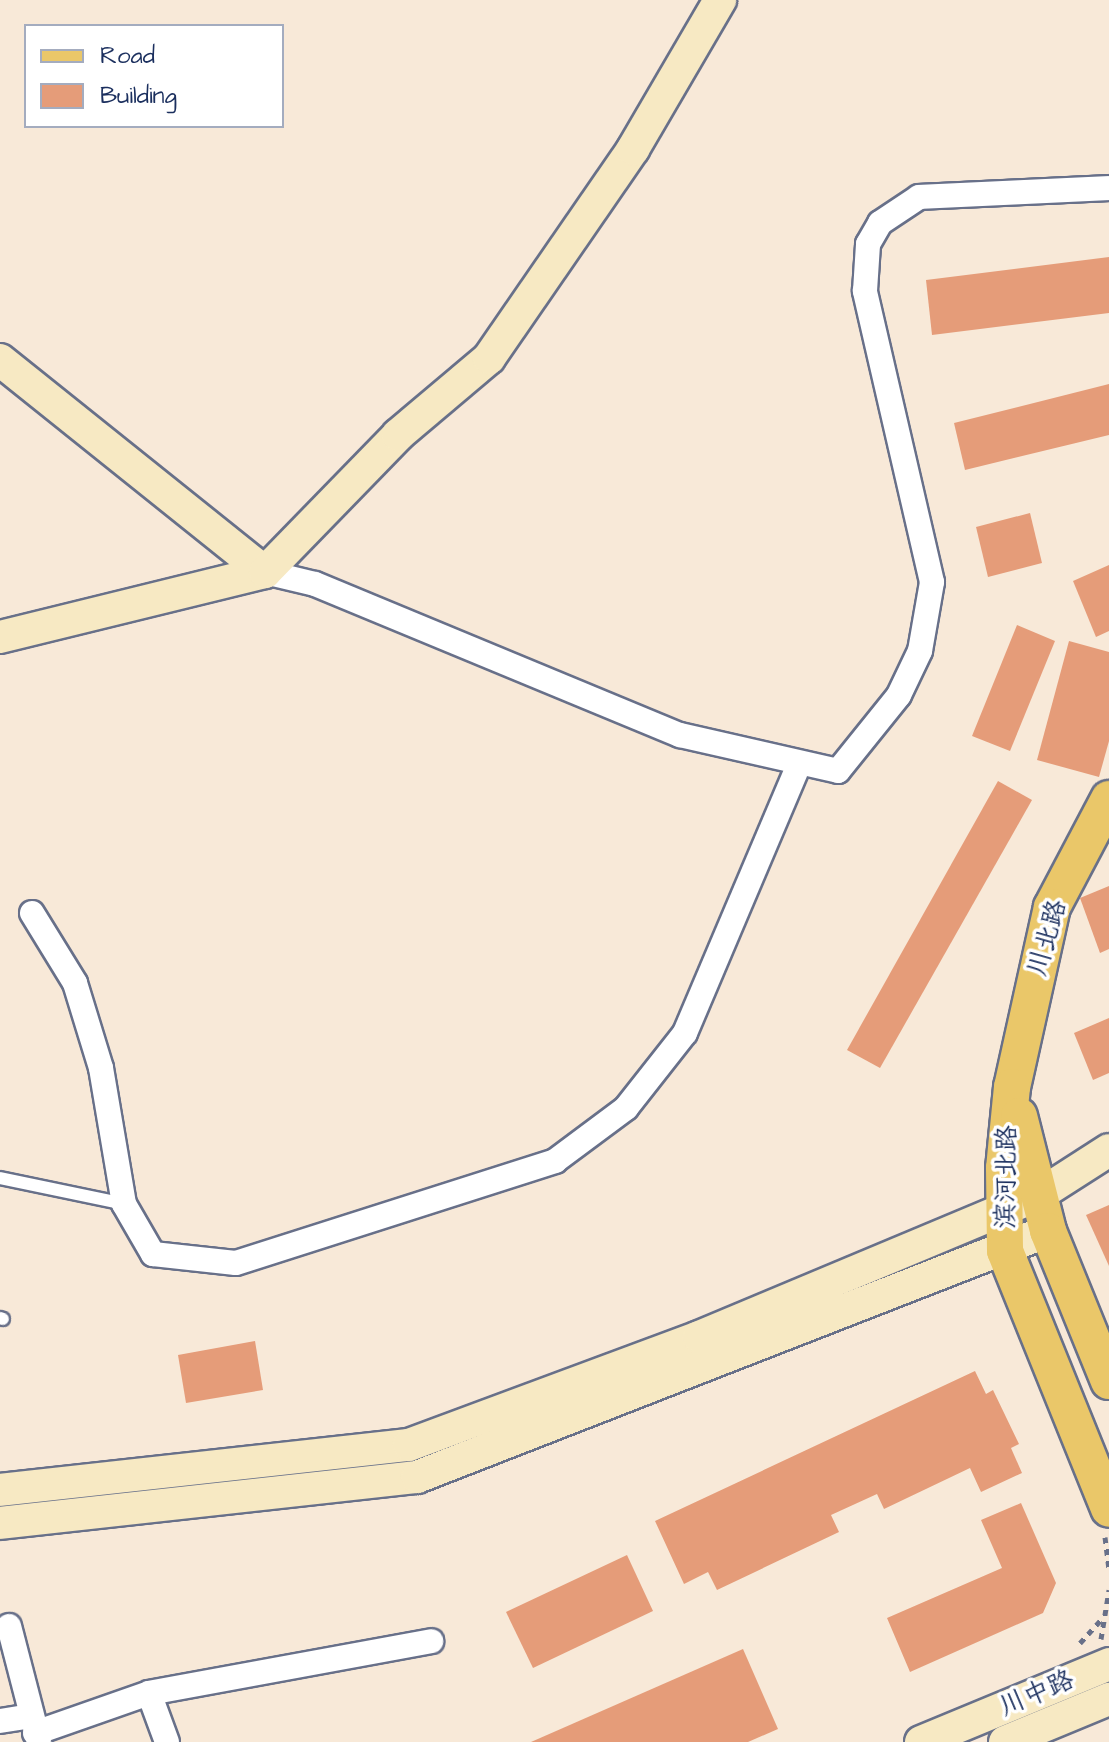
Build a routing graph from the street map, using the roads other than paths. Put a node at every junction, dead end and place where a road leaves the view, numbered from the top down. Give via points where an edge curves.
1 (720, 0) edge
2 (1109, 188) edge
3 (0, 360) edge
4 (265, 572) junction
5 (0, 637) edge
6 (798, 767) junction
7 (1109, 799) edge
8 (32, 913) dead end
9 (1012, 1087) joint
10 (1109, 1150) edge
11 (0, 1178) edge
12 (1024, 1201) junction
13 (124, 1204) junction
14 (1048, 1231) junction
15 (1005, 1251) junction
16 (1109, 1381) edge
17 (0, 1490) edge
18 (1109, 1509) edge
19 (0, 1523) edge
20 (9, 1626) dead end
21 (431, 1641) dead end
22 (1106, 1656) edge
23 (149, 1693) junction
24 (1109, 1699) edge
25 (0, 1721) edge
26 (35, 1730) edge
27 (167, 1742) edge
28 (921, 1742) edge
29 (1005, 1742) edge

1 - 4 main road via 633,149 489,358 398,435
2 - 6 street via 919,197 880,223 868,244 865,291 932,582 920,651 899,695 838,771
3 - 4 main road
4 - 5 main road
4 - 6 street via 315,584 680,735
6 - 13 street via 685,1033 626,1108 555,1161 236,1263 153,1254
7 - 9 main road, 川北路 via 1052,907
8 - 13 street via 75,983 101,1068
9 - 12 main road, 滨河北路
10 - 12 main road
11 - 13 lane
12 - 14 main road, 滨河北路
12 - 15 main road, 滨河北路
12 - 17 main road via 699,1337 409,1445
14 - 15 main road
14 - 16 main road, 滨河北路
15 - 18 main road, 滨河北路
15 - 19 main road via 417,1477
20 - 26 street
21 - 23 street
22 - 28 main road, 川中路
23 - 26 street
23 - 27 street
24 - 29 main road, 川中路
25 - 26 street

